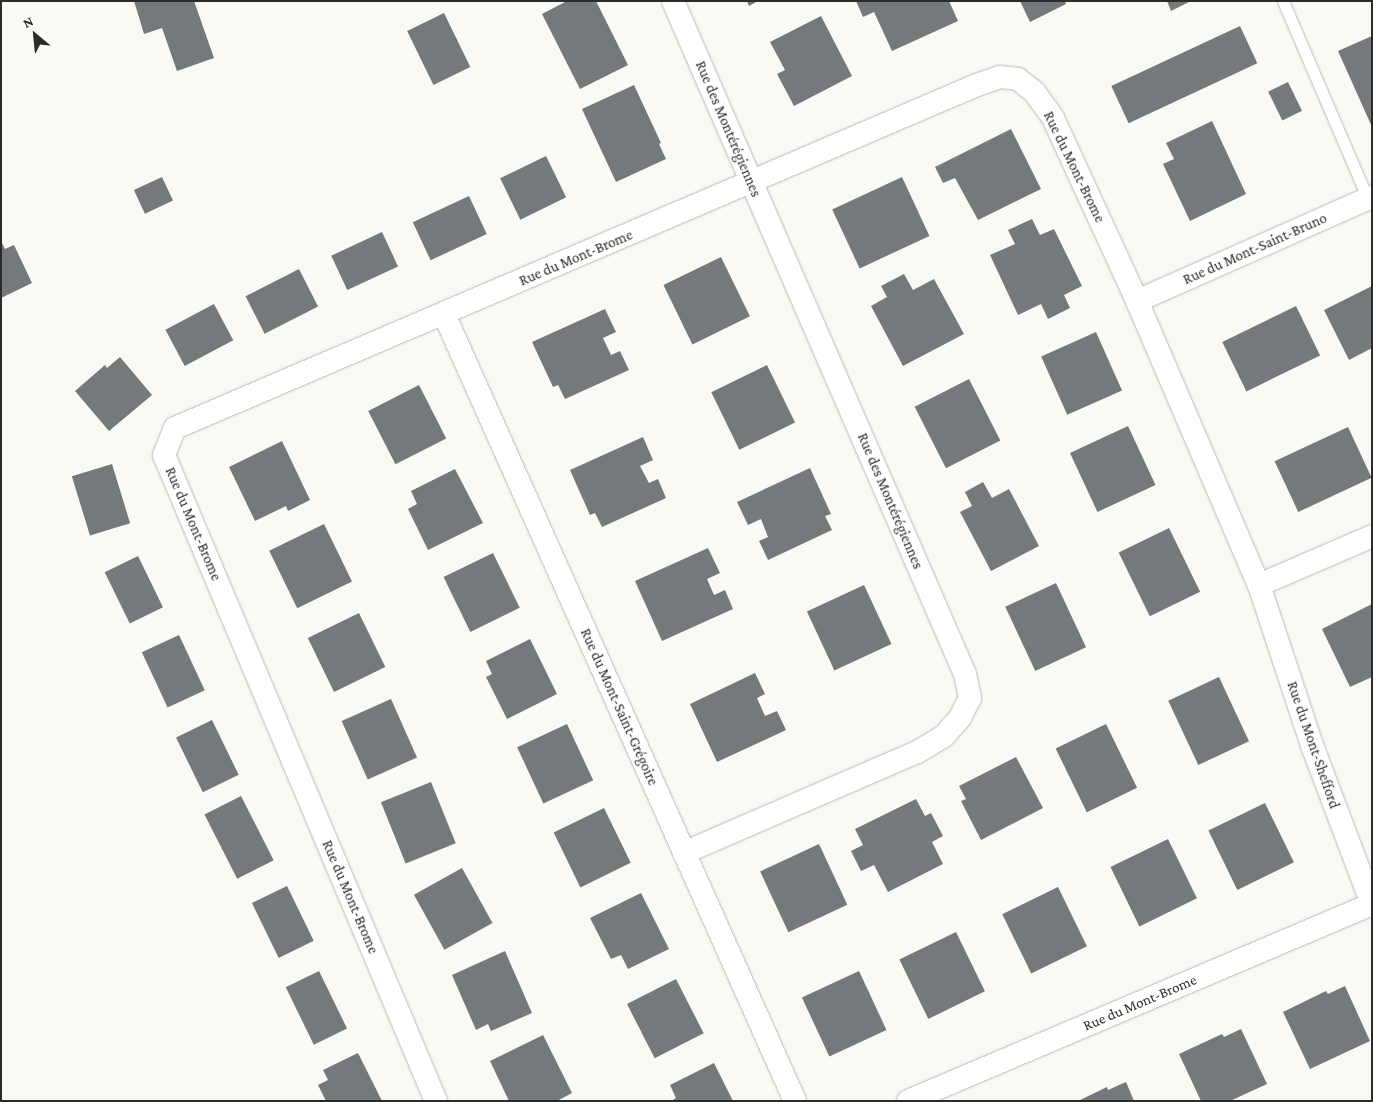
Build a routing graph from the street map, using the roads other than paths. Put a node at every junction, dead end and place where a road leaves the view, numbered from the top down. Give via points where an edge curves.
1 (672, 1) edge
2 (1282, 1) edge
3 (751, 183) junction
4 (1370, 198) edge
5 (1137, 301) junction
6 (444, 314) junction
7 (1372, 536) edge
8 (1259, 585) junction
9 (684, 853) junction
10 (1372, 904) edge
11 (436, 1101) edge
12 (795, 1101) edge
13 (908, 1101) edge

1 - 3 street, Rue des Montérégiennes
2 - 4 lane
3 - 5 street, Rue du Mont-Brome via 977,85 1000,78 1018,79 1035,92 1053,118
3 - 6 street, Rue du Mont-Brome
3 - 9 street, Rue des Montérégiennes via 965,674 970,698 960,718 944,736 917,752
4 - 5 street, Rue du Mont-Saint-Bruno
5 - 8 street, Rue du Mont-Brome
6 - 9 street, Rue du Mont-Saint-Grégoire
6 - 11 street, Rue du Mont-Brome via 175,428 164,455
7 - 8 street
8 - 10 street, Rue du Mont-Shefford via 1313,748
9 - 12 street, Rue du Mont-Saint-Grégoire
10 - 13 street, Rue du Mont-Brome

